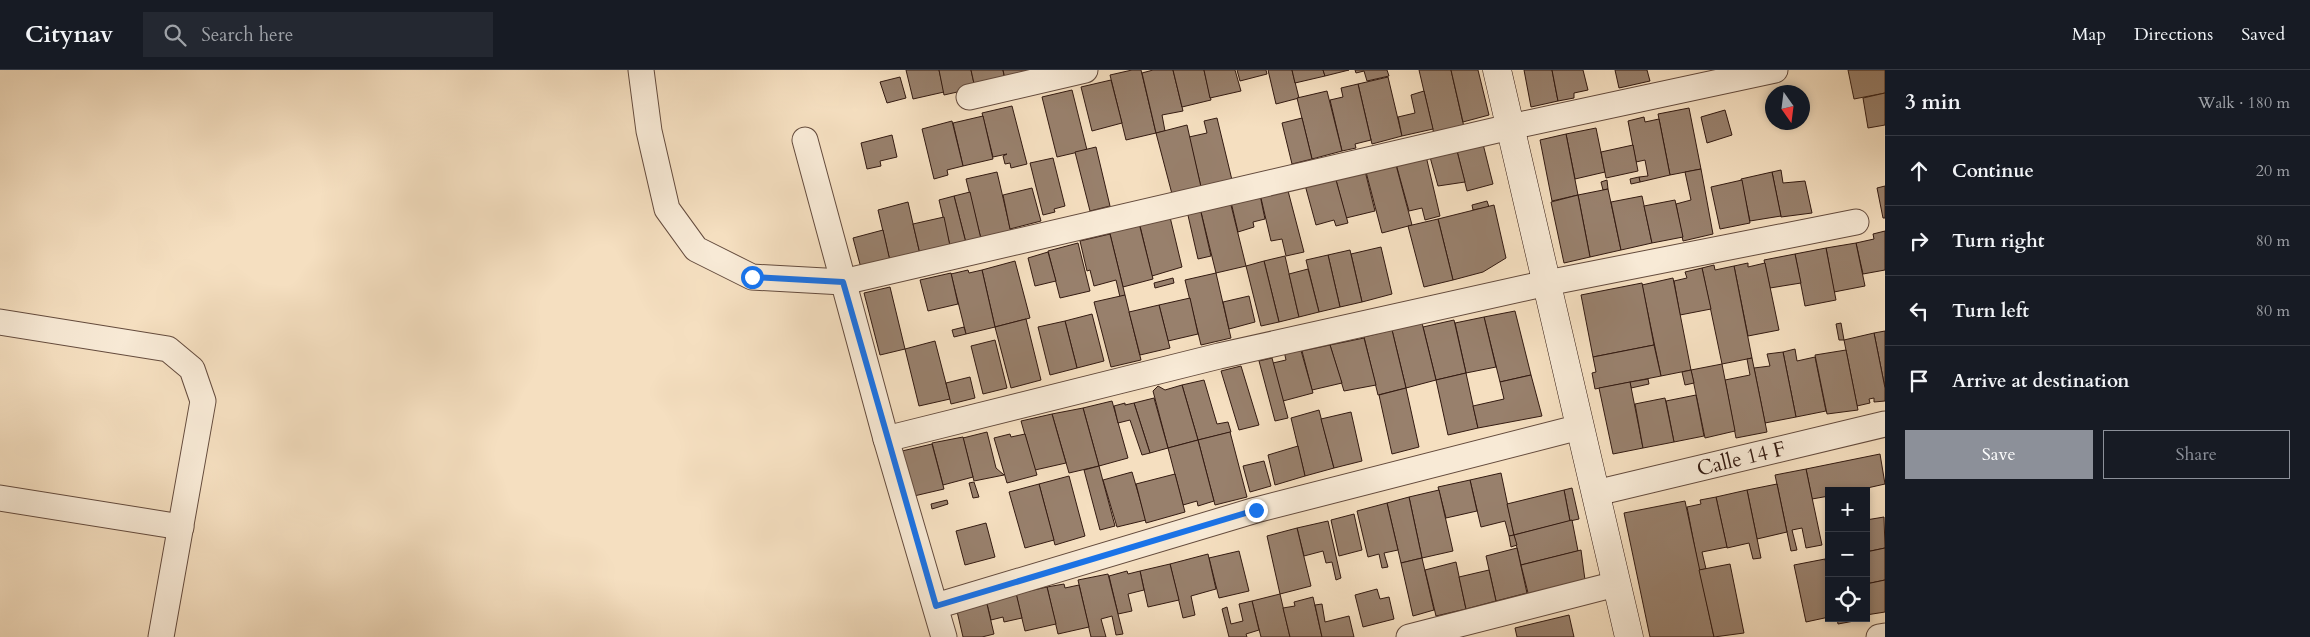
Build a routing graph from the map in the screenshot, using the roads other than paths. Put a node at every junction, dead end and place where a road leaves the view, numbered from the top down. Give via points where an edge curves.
1 (640, 70) edge
2 (1085, 70) edge
3 (1498, 70) edge
4 (1775, 70) edge
5 (969, 97) dead end
6 (1510, 127) junction
7 (805, 140) dead end
8 (1856, 222) dead end
9 (843, 282) junction
10 (1547, 283) junction
11 (0, 322) edge
12 (1885, 424) edge
13 (1580, 427) junction
14 (886, 439) junction
15 (1596, 493) junction
16 (0, 498) edge
17 (181, 527) junction
18 (1616, 584) junction
19 (936, 606) junction
20 (1885, 636) edge
21 (161, 637) edge
22 (944, 637) edge
23 (1409, 637) edge
24 (1629, 637) edge
25 (1879, 637) edge

1 - 9 street via 667,209 696,249 752,277
2 - 5 street
3 - 6 main road
4 - 6 street
6 - 9 street
6 - 10 main road
7 - 9 street
8 - 10 street
9 - 14 street
10 - 13 main road
10 - 14 street via 1219,356
11 - 17 street via 168,349 192,369 203,401
12 - 15 street, Calle 14 F
13 - 15 main road
13 - 19 street via 1256,510
14 - 19 street
15 - 18 main road
16 - 17 street
17 - 21 street
18 - 23 street
18 - 24 main road
19 - 22 street
20 - 25 street

